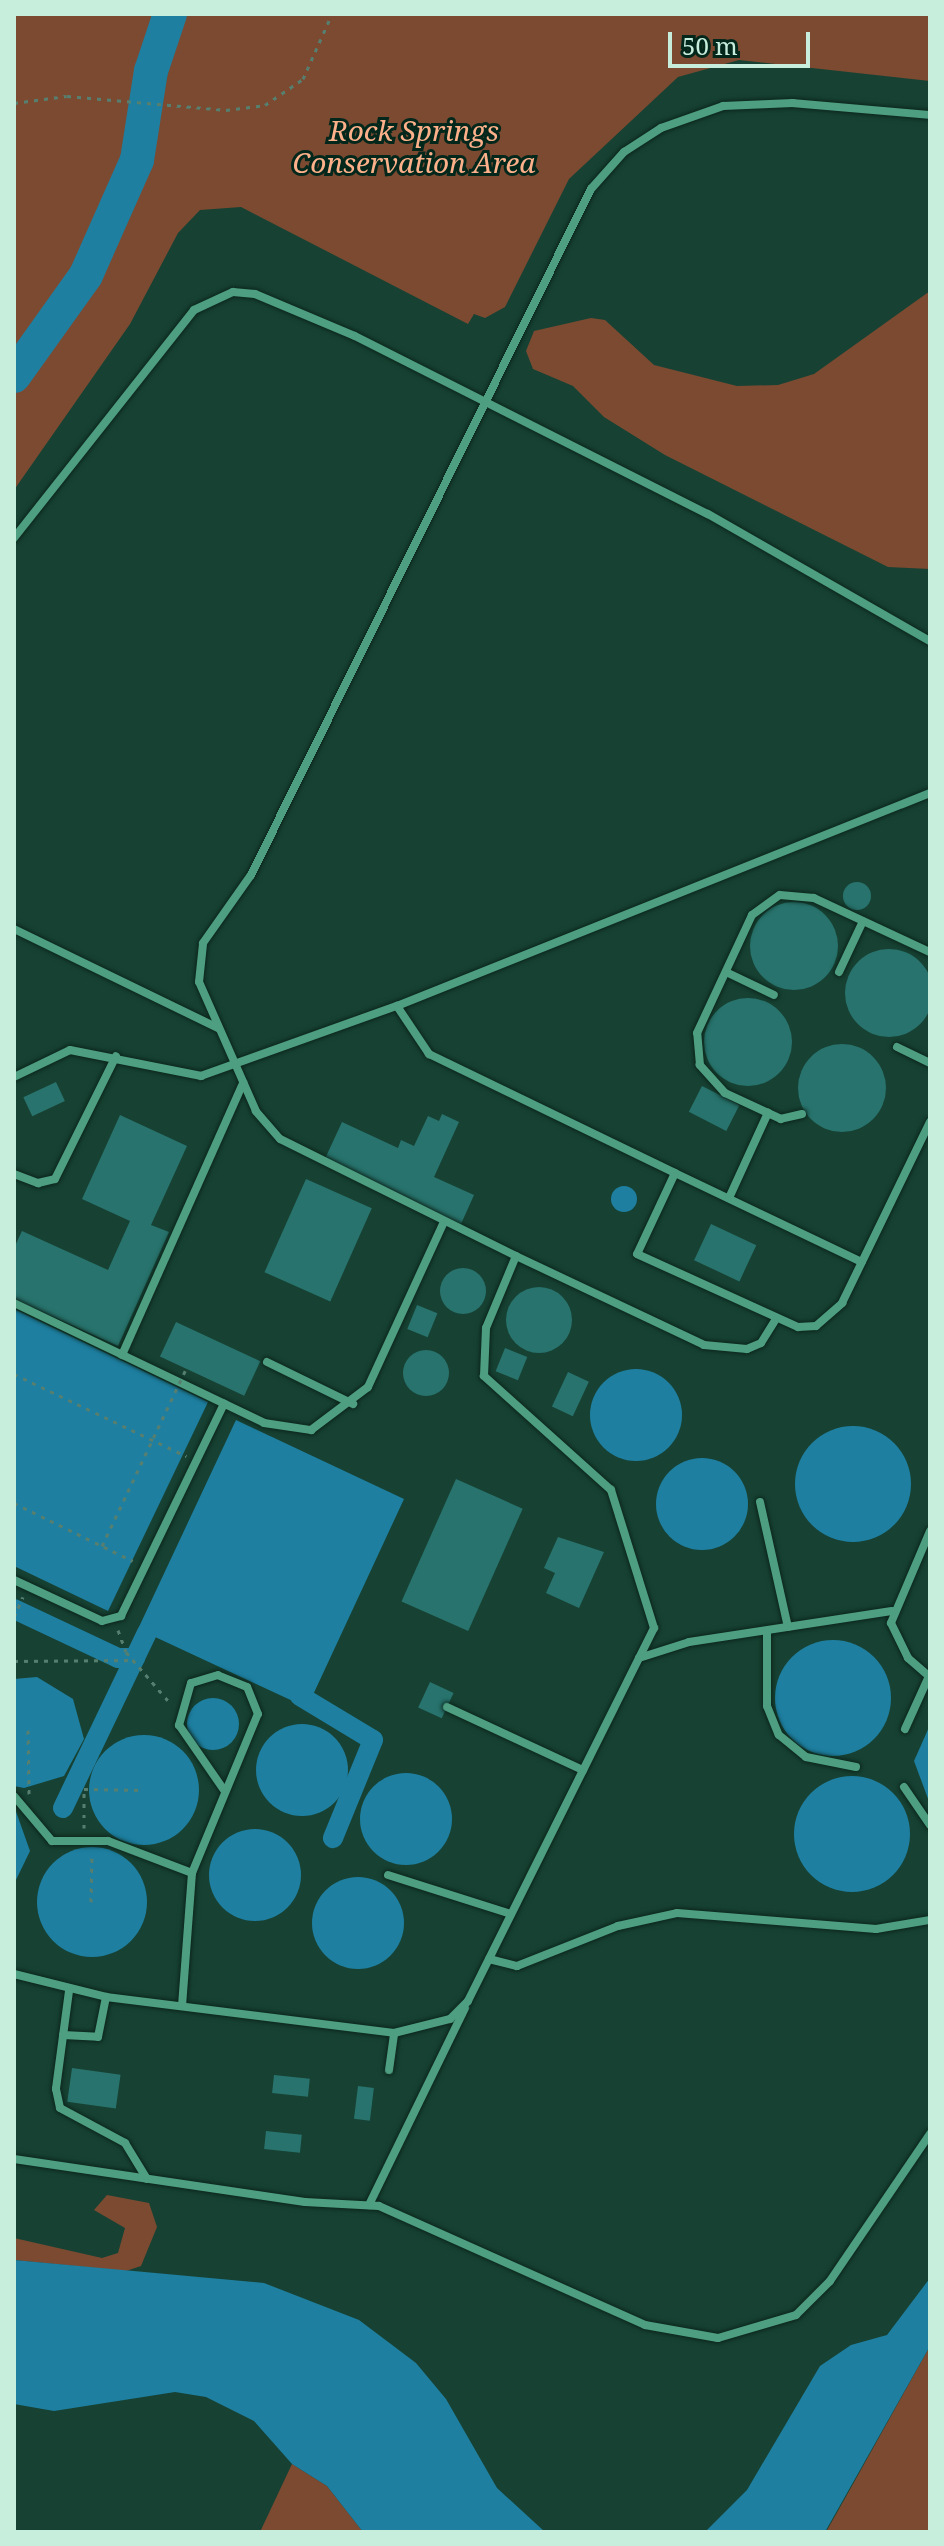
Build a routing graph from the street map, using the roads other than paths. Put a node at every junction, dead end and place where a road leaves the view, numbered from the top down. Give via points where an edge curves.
1 (930, 115) edge
2 (483, 400) junction
3 (14, 538) edge
4 (930, 641) edge
5 (930, 793) edge
6 (863, 921) junction
7 (14, 929) edge
8 (930, 952) edge
9 (726, 972) junction
10 (839, 972) dead end
11 (774, 995) dead end
12 (397, 1006) junction
13 (220, 1029) junction
14 (897, 1047) dead end
15 (116, 1056) junction
16 (930, 1063) edge
17 (235, 1064) junction
18 (14, 1077) edge
19 (243, 1083) junction
20 (768, 1113) junction
21 (802, 1114) dead end
22 (930, 1122) edge
23 (675, 1173) junction
24 (14, 1174) edge
25 (729, 1198) junction
26 (444, 1222) junction
27 (516, 1256) junction
28 (862, 1262) junction
29 (14, 1303) edge
30 (775, 1321) junction
31 (122, 1355) junction
32 (267, 1362) dead end
33 (224, 1404) junction
34 (353, 1404) junction
35 (760, 1502) dead end
36 (930, 1531) edge
37 (14, 1580) edge
38 (892, 1611) junction
39 (788, 1627) junction
40 (767, 1631) junction
41 (639, 1658) junction
42 (929, 1677) edge
43 (447, 1707) dead end
44 (905, 1729) dead end
45 (856, 1767) dead end
46 (583, 1770) junction
47 (904, 1787) dead end
48 (224, 1790) junction
49 (14, 1796) edge
50 (930, 1825) edge
51 (192, 1873) junction
52 (388, 1875) dead end
53 (511, 1914) junction
54 (930, 1920) edge
55 (489, 1959) junction
56 (14, 1974) edge
57 (69, 1991) junction
58 (106, 1997) junction
59 (468, 2001) junction
60 (182, 2006) junction
61 (394, 2033) junction
62 (63, 2035) junction
63 (389, 2070) dead end
64 (930, 2134) edge
65 (14, 2159) edge
66 (147, 2179) junction
67 (369, 2205) junction

1 - 2 lane via 793,103 723,106 661,128 624,152 591,189
2 - 3 lane via 295,308 255,294 211,299 194,310
2 - 4 lane via 708,514
2 - 13 lane via 251,875 203,943 199,982
5 - 12 lane
6 - 8 lane
6 - 9 lane via 814,898 780,895 752,915
6 - 10 lane
7 - 13 lane
9 - 11 lane
9 - 20 lane via 697,1033 700,1065 725,1093
12 - 17 lane
12 - 23 lane via 429,1054
13 - 17 lane
14 - 16 lane
15 - 17 lane via 178,1075
15 - 18 lane via 70,1050
15 - 24 lane via 55,1179 38,1183
17 - 19 lane
19 - 26 lane via 256,1111 299,1153
19 - 31 lane
20 - 21 lane via 788,1121
20 - 25 lane
22 - 28 lane
23 - 25 lane
23 - 30 lane via 637,1254
25 - 28 lane
26 - 27 lane
26 - 34 lane via 381,1364
27 - 30 lane via 704,1345 747,1349 761,1343
27 - 41 lane via 486,1328 484,1376 611,1490 655,1617
28 - 30 lane via 831,1317 816,1326
29 - 31 lane
31 - 33 lane
32 - 34 lane
33 - 34 lane via 287,1431 311,1430
33 - 37 lane via 128,1607 114,1621
35 - 39 lane
36 - 38 lane
38 - 39 lane
38 - 42 lane via 899,1646
39 - 40 lane
40 - 41 lane
40 - 45 lane via 767,1706 779,1735 806,1757
41 - 46 lane
42 - 44 lane
43 - 46 lane
46 - 53 lane
47 - 50 lane
48 - 48 lane via 253,1732 255,1699 233,1679 204,1677 183,1694 179,1713 186,1741
48 - 51 lane
49 - 51 lane via 43,1836 63,1844 84,1839
51 - 60 lane
52 - 53 lane
53 - 55 lane
54 - 55 lane via 876,1929 677,1913 618,1926 517,1966
55 - 59 lane
56 - 57 lane
57 - 58 lane
57 - 62 lane
58 - 60 lane
58 - 62 lane via 98,2037
59 - 61 lane via 450,2019
59 - 67 lane
60 - 61 lane
61 - 63 lane
62 - 66 lane via 60,2108 125,2143
64 - 67 lane via 830,2281 796,2315 718,2338 645,2325
65 - 66 lane
66 - 67 lane

